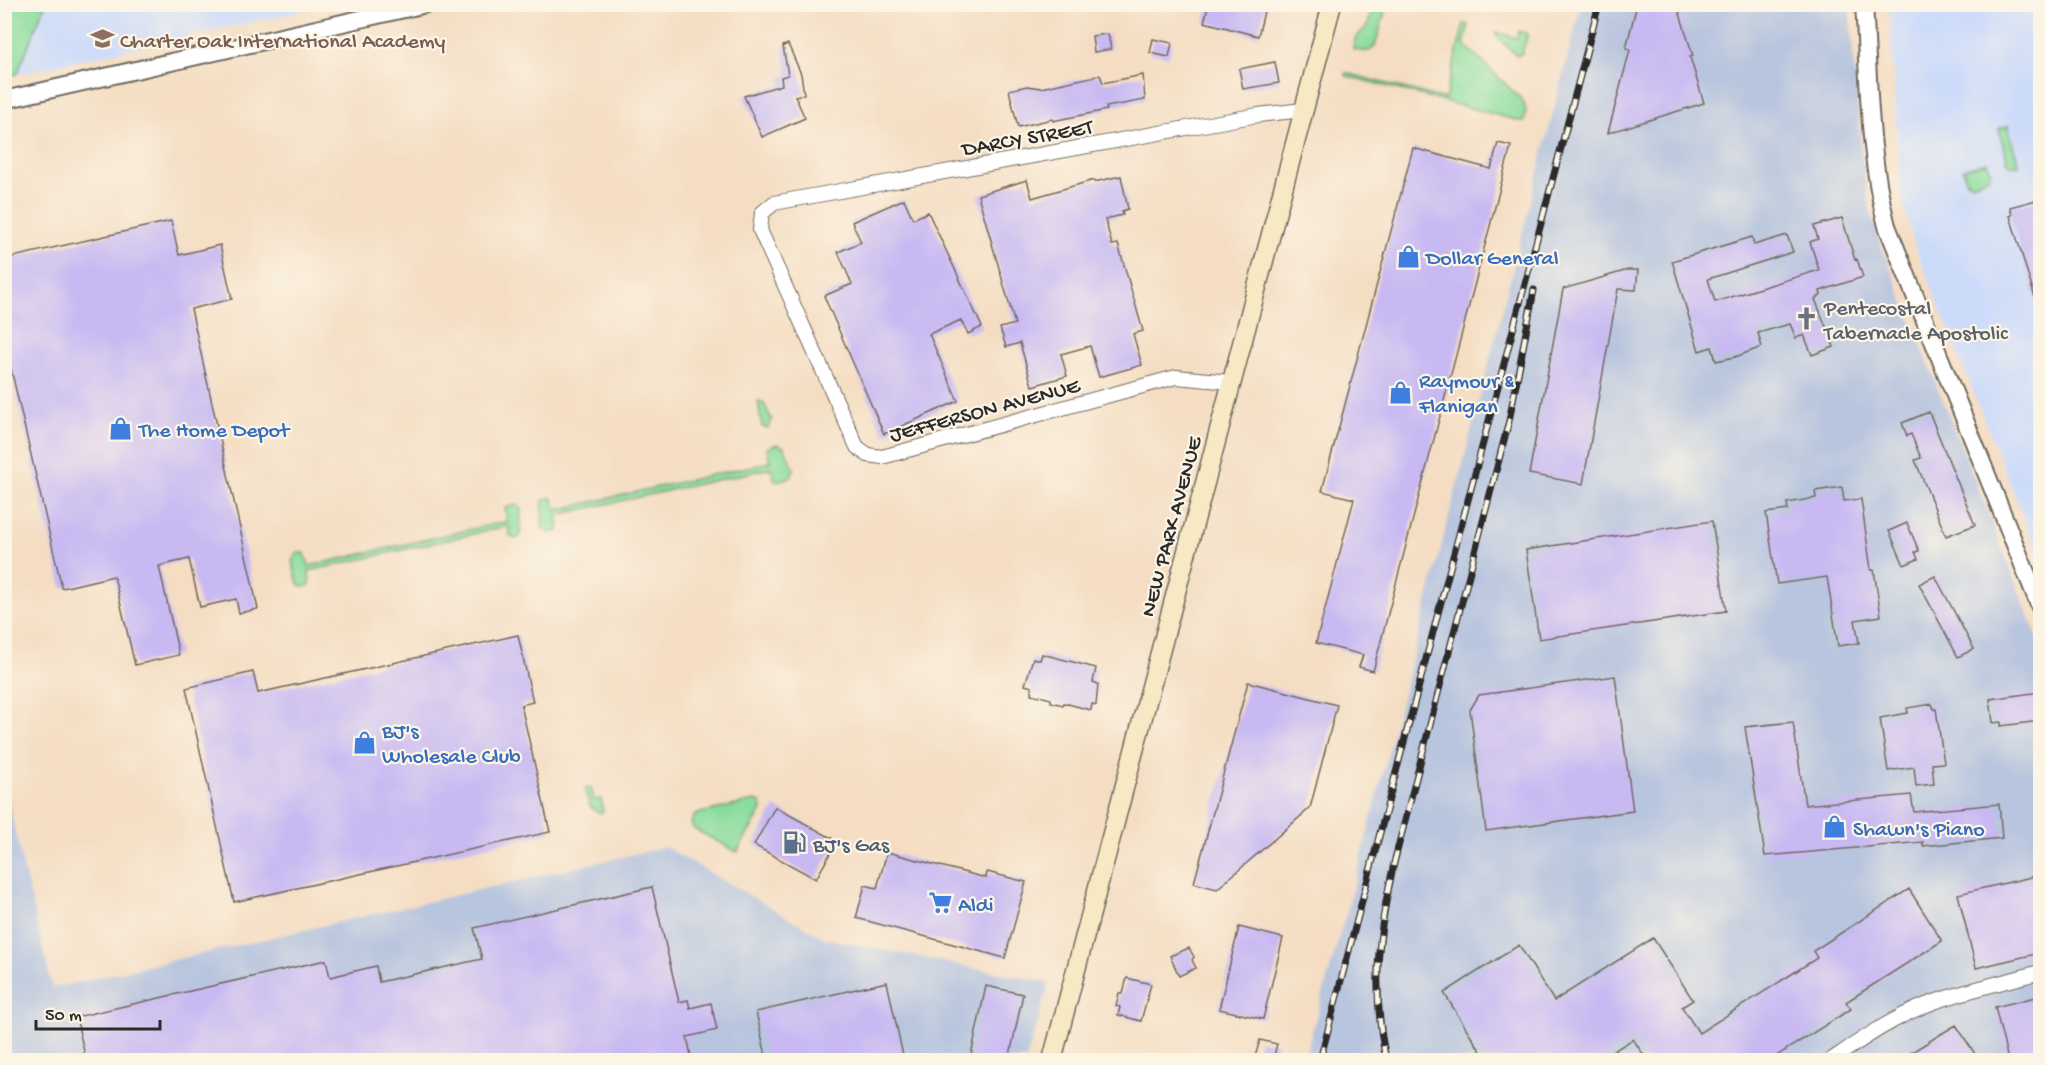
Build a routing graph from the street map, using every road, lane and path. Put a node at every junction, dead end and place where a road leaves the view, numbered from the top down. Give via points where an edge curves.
1 (426, 4) edge
2 (1332, 4) edge
3 (1864, 4) edge
4 (4, 100) edge
5 (1304, 110) junction
6 (762, 213) joint
7 (1232, 382) junction
8 (2040, 607) edge
9 (2040, 972) edge
10 (1052, 1060) edge
11 (1831, 1060) edge

1 - 4 street
2 - 5 main road, NEW PARK AVENUE
3 - 8 street via 1873,152 1887,226
5 - 6 street, DARCY STREET via 1258,115 774,203
5 - 7 main road, NEW PARK AVENUE
6 - 7 street, JEFFERSON AVENUE via 760,230 857,447 868,455 882,457 1176,377
7 - 10 main road, NEW PARK AVENUE
9 - 11 street via 1925,1006 1886,1024

